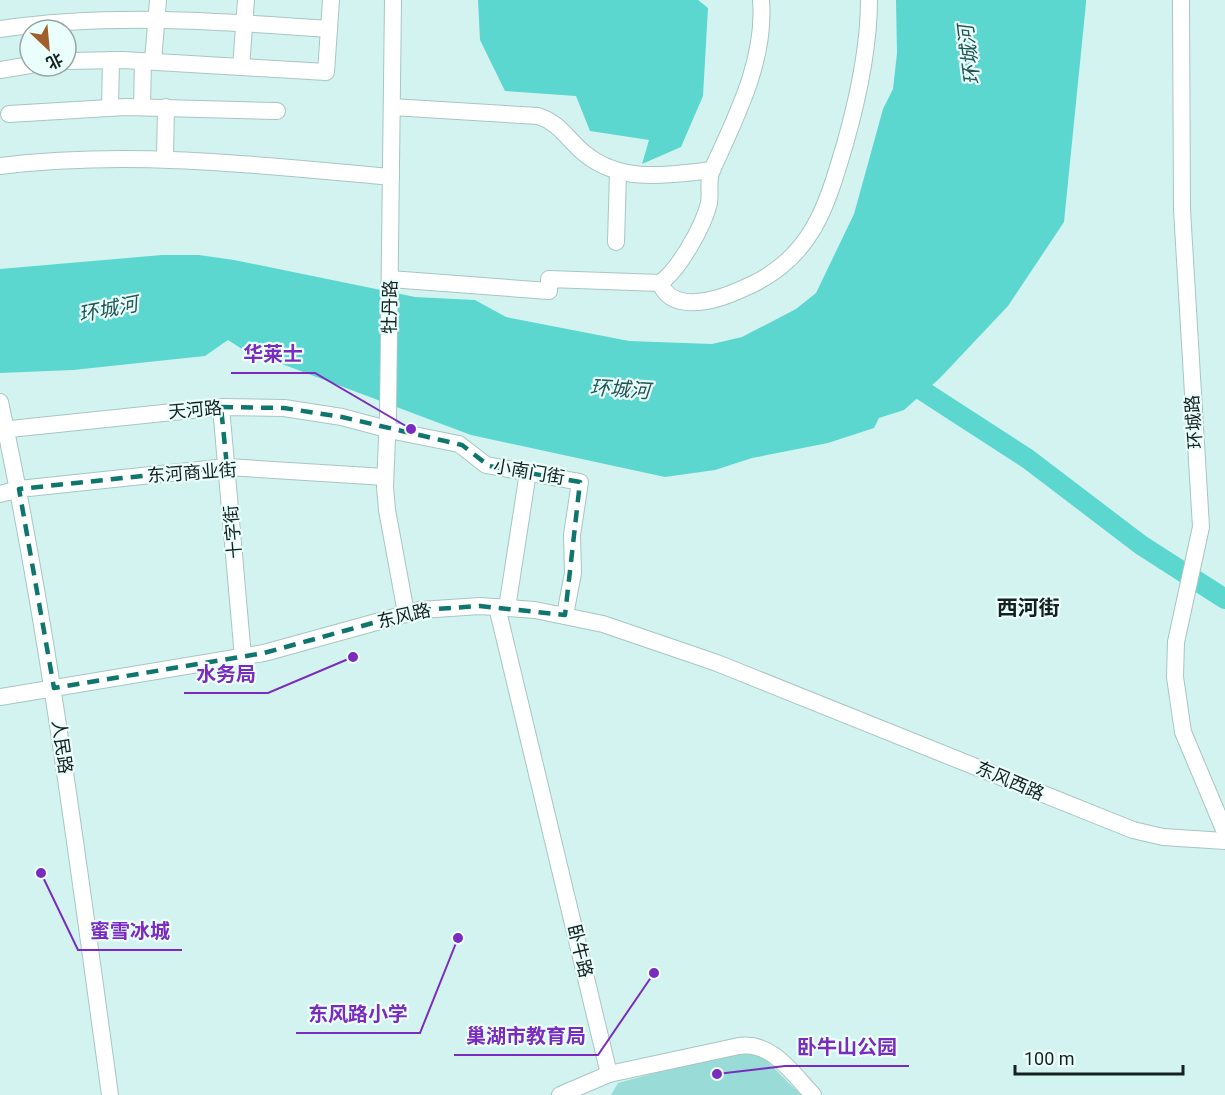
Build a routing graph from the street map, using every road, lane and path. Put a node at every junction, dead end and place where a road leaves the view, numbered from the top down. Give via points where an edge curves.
1 (158, 0) edge
2 (246, 0) edge
3 (331, 0) edge
4 (393, 0) edge
5 (761, 0) edge
6 (868, 0) edge
7 (1180, 0) edge
8 (157, 18) junction
9 (244, 23) junction
10 (0, 29) edge
11 (329, 29) junction
12 (111, 60) junction
13 (78, 61) edge
14 (148, 61) junction
15 (18, 67) edge
16 (241, 67) junction
17 (0, 70) edge
18 (110, 107) junction
19 (142, 107) junction
20 (166, 107) junction
21 (392, 107) junction
22 (277, 111) dead end
23 (9, 114) dead end
24 (165, 158) junction
25 (0, 166) edge
26 (712, 170) junction
27 (618, 172) junction
28 (391, 177) junction
29 (616, 242) dead end
30 (390, 279) junction
31 (660, 283) junction
32 (0, 402) edge
33 (221, 407) junction
34 (388, 422) junction
35 (3, 430) edge
36 (227, 467) junction
37 (528, 472) junction
38 (385, 477) junction
39 (19, 489) junction
40 (0, 494) edge
41 (502, 607) junction
42 (406, 613) junction
43 (565, 615) junction
44 (243, 657) junction
45 (54, 688) junction
46 (802, 696) joint
47 (0, 697) edge
48 (1225, 832) edge
49 (1225, 841) edge
50 (609, 1074) junction
51 (110, 1095) edge
52 (560, 1095) edge
53 (813, 1095) edge

1 - 8 street
2 - 9 street
3 - 11 street
4 - 21 street, 牡丹路
5 - 26 street via 756,59
6 - 31 street via 860,81 848,133 824,209 805,242 776,271 719,298 680,301 666,294
7 - 48 street, 环城路 via 1182,210 1200,511 1197,549 1175,666 1180,721
8 - 9 street
8 - 10 street via 84,20
8 - 14 street
9 - 11 street
9 - 16 street
11 - 16 street via 326,72
12 - 13 street
12 - 14 street
12 - 18 street
14 - 16 street
14 - 19 street
15 - 17 street
18 - 19 street
18 - 23 street
19 - 20 street
20 - 22 street
20 - 24 street
21 - 27 street via 498,112 546,119 593,160
21 - 28 street, 牡丹路
24 - 25 street via 81,159
24 - 28 street
26 - 27 street via 652,176
26 - 31 street via 703,219 675,269
27 - 29 street
28 - 30 street, 牡丹路
30 - 31 street via 549,291 549,279
30 - 34 street, 牡丹路
32 - 35 street, 人民路
33 - 34 street, 天河路 via 257,406
33 - 35 street, 天河路
33 - 36 street, 十字街
34 - 37 street, 小南门街 via 462,445 486,465
34 - 38 street, 牡丹路
35 - 39 street, 人民路
36 - 38 street, 东河商业街
36 - 39 street, 东河商业街
36 - 44 street, 十字街
37 - 41 street
37 - 43 street, 小南门街 via 580,482 572,535 573,573
38 - 42 street, 牡丹路 via 387,510
39 - 40 street, 东河商业街
39 - 45 street, 人民路
41 - 42 street, 东风路 via 446,607
41 - 43 street, 东风路
41 - 50 street, 卧牛路
42 - 44 street, 东风路
43 - 46 street, 东风路 via 650,639
44 - 45 street, 东风路
45 - 47 street, 东风路
45 - 51 street, 人民路
46 - 49 street, 东风西路 via 1133,830 1184,840
50 - 52 street
50 - 53 street via 755,1045 772,1053

